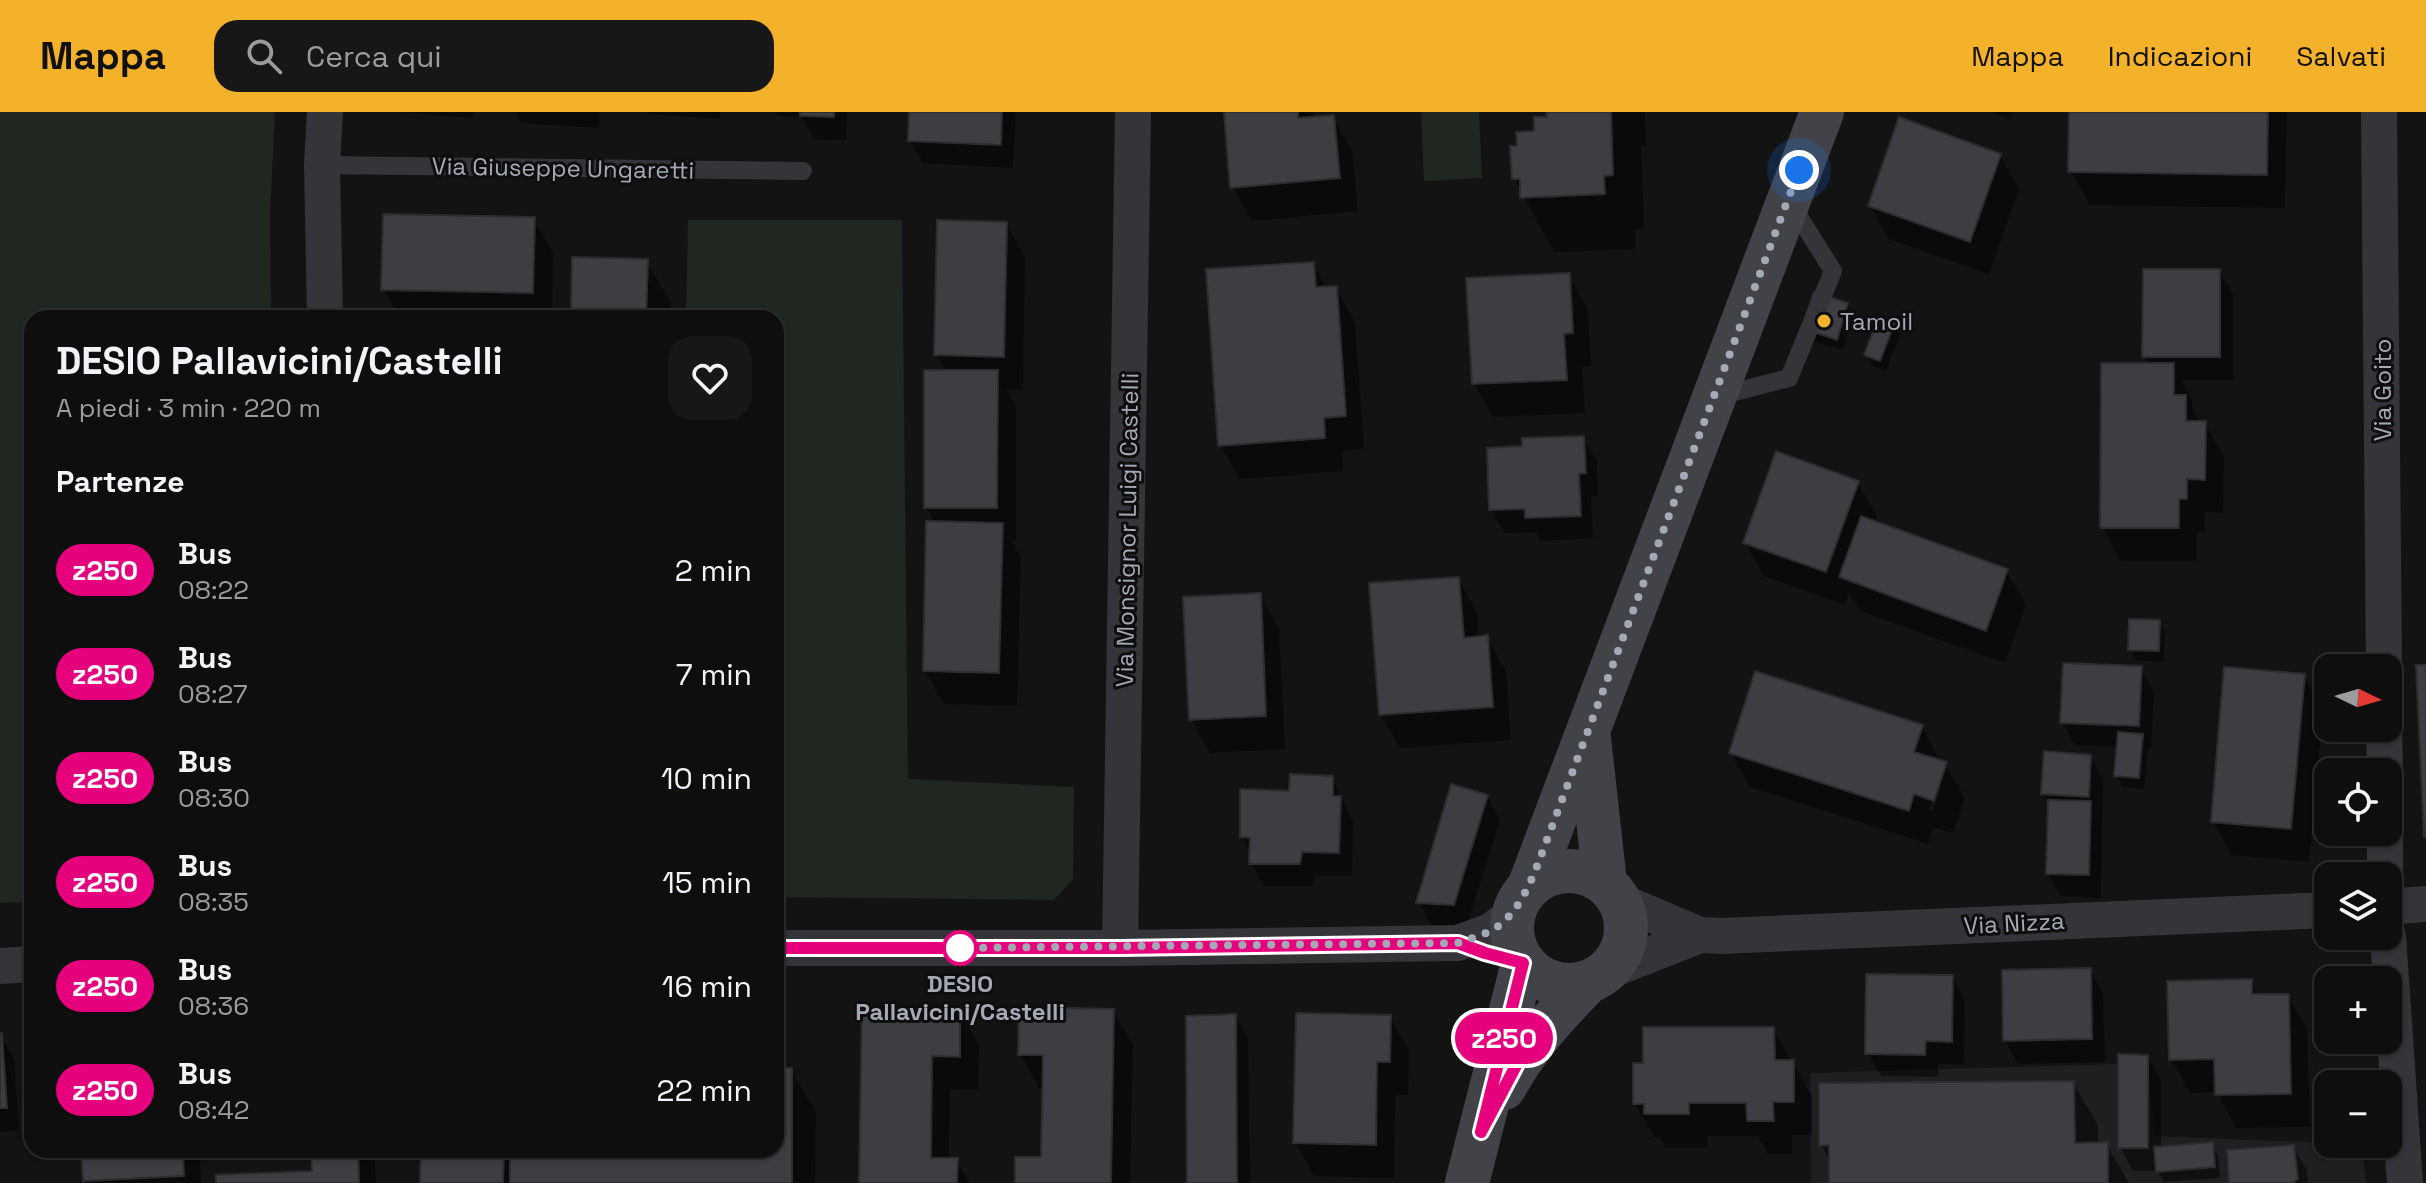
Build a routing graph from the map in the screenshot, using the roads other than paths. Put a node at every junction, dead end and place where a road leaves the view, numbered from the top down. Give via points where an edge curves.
1 (325, 112) edge
2 (1133, 112) edge
3 (1822, 112) edge
4 (2379, 112) edge
5 (322, 165) junction
6 (803, 171) dead end
7 (1788, 199) junction
8 (325, 310) edge
9 (1713, 398) junction
10 (2384, 654) edge
11 (1588, 732) junction
12 (1613, 892) junction
13 (1521, 900) junction
14 (2426, 904) edge
15 (2402, 906) edge
16 (2314, 911) edge
17 (1700, 935) junction
18 (1458, 943) junction
19 (784, 948) edge
20 (1120, 948) junction
21 (2389, 950) edge
22 (1523, 963) junction
23 (24, 964) edge
24 (0, 966) edge
25 (1596, 977) junction
26 (1481, 1132) junction
27 (1467, 1183) edge
28 (2405, 1183) edge

1 - 5 street
2 - 20 street, Via Monsignor Luigi Castelli
3 - 7 main road
4 - 10 street, Via Goito
5 - 6 lane, Via Giuseppe Ungaretti
5 - 8 street
7 - 9 main road
7 - 9 lane via 1833,271 1789,378
9 - 11 main road
11 - 12 main road
11 - 13 main road
12 - 13 main road via 1586,873 1560,871 1546,875
12 - 17 street, Via Nizza
12 - 25 main road via 1626,926 1625,940 1621,954
13 - 18 street via 1491,931
13 - 22 main road via 1513,939
14 - 15 street
16 - 17 street, Via Nizza
17 - 25 street, Via Nizza
18 - 20 street
18 - 22 street
19 - 20 street
21 - 28 street
22 - 25 main road via 1549,982 1573,985
22 - 26 main road
23 - 24 street
25 - 26 main road via 1520,1058
26 - 27 main road

